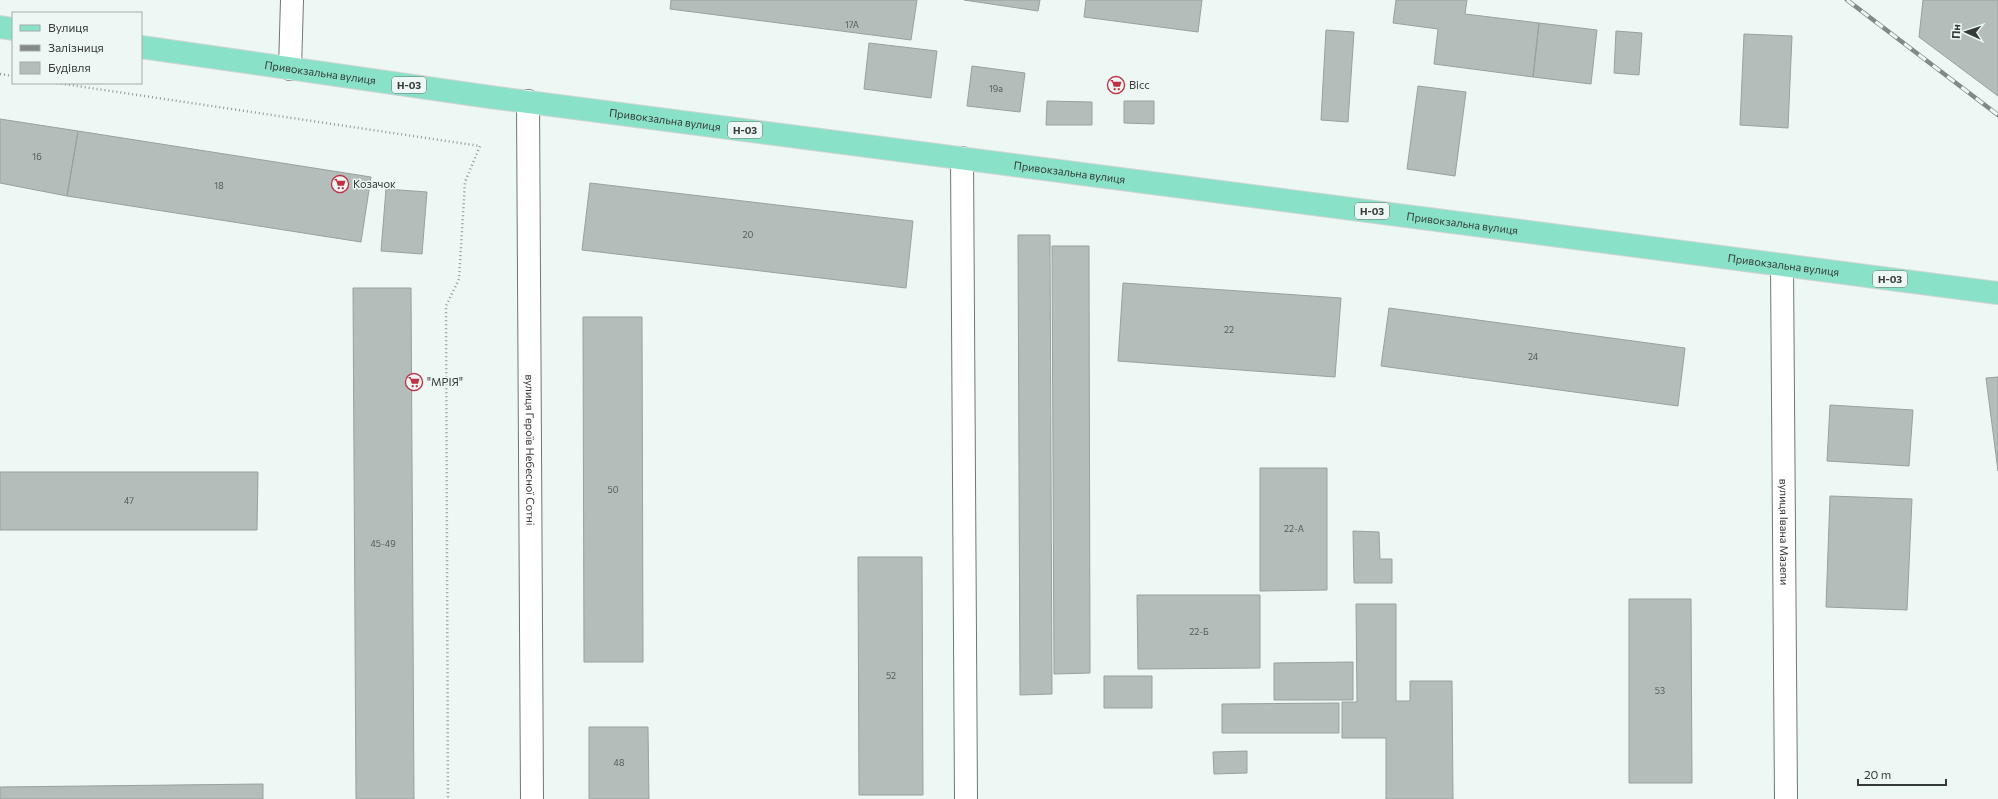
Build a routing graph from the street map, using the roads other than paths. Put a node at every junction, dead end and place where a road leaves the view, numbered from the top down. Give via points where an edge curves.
1 (292, 0) edge
2 (0, 27) edge
3 (12, 29) edge
4 (142, 47) edge
5 (290, 69) junction
6 (528, 101) junction
7 (962, 158) junction
8 (1782, 265) junction
9 (1998, 293) edge
10 (532, 799) edge
11 (966, 799) edge
12 (1786, 799) edge

1 - 5 street
2 - 3 main road
4 - 5 main road, Привокзальна вулиця / Н-03
5 - 6 main road, Привокзальна вулиця / Н-03
6 - 7 main road, Привокзальна вулиця / Н-03
6 - 10 street, вулиця Героїв Небесної Сотні
7 - 8 main road, Привокзальна вулиця / Н-03
7 - 11 street
8 - 9 main road, Привокзальна вулиця / Н-03
8 - 12 street, вулиця Івана Мазепи

